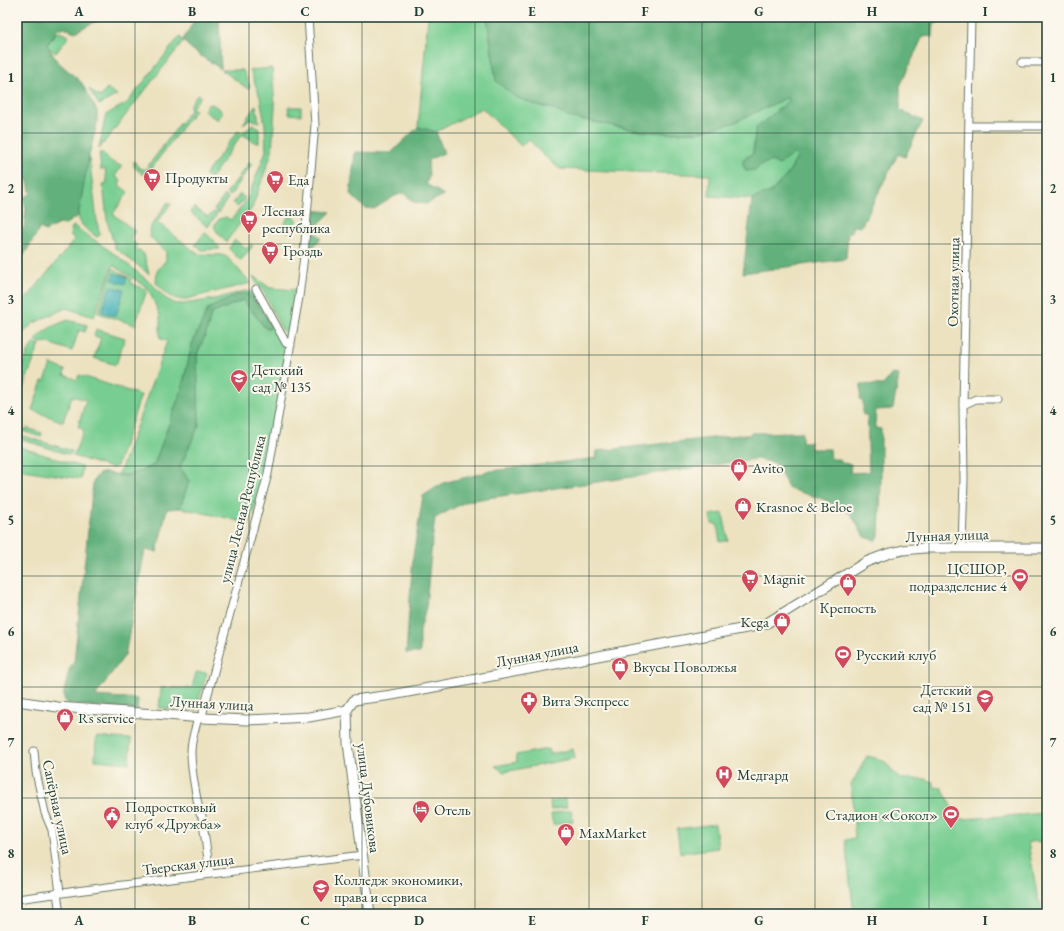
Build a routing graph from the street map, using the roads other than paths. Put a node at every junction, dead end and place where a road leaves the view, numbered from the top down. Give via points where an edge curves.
1 (308, 17) edge
2 (971, 17) edge
3 (1022, 62) dead end
4 (1047, 62) edge
5 (969, 126) junction
6 (1047, 126) edge
7 (256, 289) dead end
8 (291, 345) junction
9 (998, 399) dead end
10 (964, 405) junction
11 (962, 547) junction
12 (1047, 548) edge
13 (17, 701) edge
14 (347, 710) junction
15 (200, 718) junction
16 (34, 751) dead end
17 (362, 855) junction
18 (210, 874) junction
19 (59, 893) junction
20 (17, 899) edge
21 (60, 914) edge
22 (370, 914) edge

1 - 8 street, улица Лесная Республика via 315,125 304,256
2 - 5 street, Охотная улица
3 - 4 street
5 - 6 street
5 - 10 street, Охотная улица
7 - 8 street via 286,343
8 - 15 street, улица Лесная Республика via 268,474
9 - 10 street via 976,399
10 - 11 street, Охотная улица
11 - 12 street, Лунная улица
11 - 14 street, Лунная улица via 903,550 866,562 757,626 354,700
13 - 15 street, Лунная улица via 58,707
14 - 15 street, Лунная улица via 310,717 247,720
14 - 17 street, улица Дубовикова via 348,743
15 - 18 street, улица Лесная Республика via 193,732 191,752
16 - 19 street, Сапёрная улица via 45,812 52,830
17 - 18 street, Тверская улица
17 - 22 street, улица Дубовикова
18 - 19 street, Тверская улица
19 - 20 street, Тверская улица
19 - 21 street, Сапёрная улица

